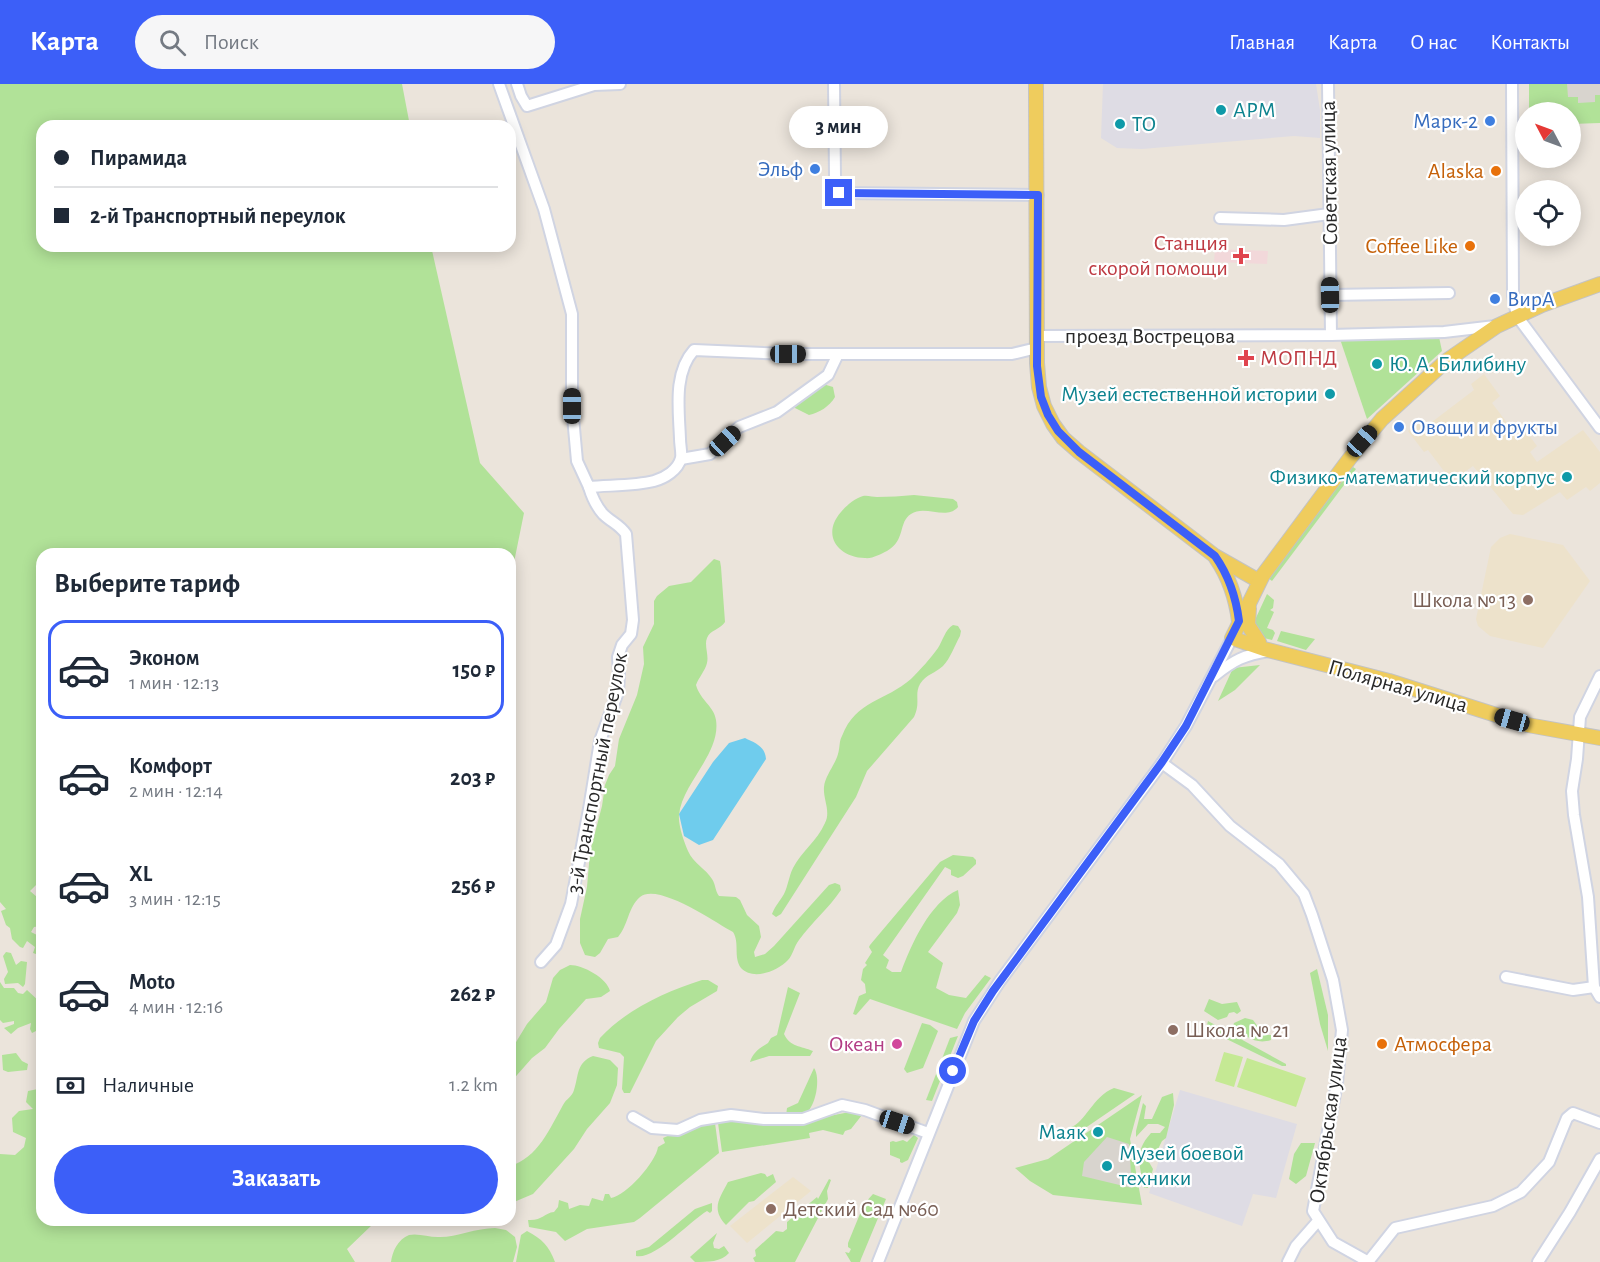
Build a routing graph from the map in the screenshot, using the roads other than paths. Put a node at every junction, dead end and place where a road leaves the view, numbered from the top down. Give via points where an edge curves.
1 (499, 84) edge
2 (517, 84) edge
3 (620, 84) edge
4 (834, 84) edge
5 (1036, 84) edge
6 (1328, 84) edge
7 (1512, 84) edge
8 (512, 120) edge
9 (516, 131) edge
10 (1038, 195) junction
11 (1329, 214) junction
12 (1220, 218) dead end
13 (1600, 284) edge
14 (1449, 293) dead end
15 (1330, 295) junction
16 (1517, 316) junction
17 (1497, 326) junction
18 (1444, 332) junction
19 (1331, 335) junction
20 (1037, 342) junction
21 (1461, 349) junction
22 (838, 354) junction
23 (1600, 428) edge
24 (681, 459) junction
25 (589, 487) junction
26 (1282, 548) junction
27 (1215, 556) junction
28 (1232, 566) junction
29 (1259, 581) junction
30 (1250, 598) junction
31 (1239, 621) junction
32 (1232, 638) junction
33 (1259, 642) junction
34 (1272, 651) junction
35 (1600, 676) edge
36 (1211, 678) junction
37 (1579, 734) junction
38 (1600, 738) edge
39 (1162, 762) junction
40 (542, 962) dead end
41 (1506, 977) dead end
42 (1594, 987) junction
43 (1600, 997) edge
44 (633, 1117) dead end
45 (1600, 1123) edge
46 (928, 1132) junction
47 (1600, 1159) edge
48 (1318, 1221) junction
49 (878, 1262) edge
50 (1288, 1262) edge
51 (1369, 1262) edge
52 (1538, 1262) edge

1 - 8 street, 3-й Транспортный переулок
2 - 3 street via 527,106 594,85
4 - 10 street via 835,176 839,193
5 - 10 main road
6 - 11 street, Советская улица
7 - 16 street via 1513,296
9 - 25 street, 3-й Транспортный переулок via 544,209 572,314 572,406 577,461
10 - 20 main road
11 - 12 street via 1284,220
11 - 15 street, Советская улица
13 - 16 main road
14 - 15 street
15 - 19 street, Советская улица
16 - 17 main road
16 - 23 street
17 - 18 street, проезд Вострецова
17 - 21 main road
18 - 19 street, проезд Вострецова
18 - 21 street
19 - 20 street, проезд Вострецова
20 - 22 street via 1012,354
20 - 27 main road via 1041,397 1063,438
21 - 26 main road via 1362,441
22 - 24 street via 828,375 777,412 739,427 710,454
22 - 24 street via 694,350 682,371
24 - 25 street via 674,470 653,481
25 - 40 street, 3-й Транспортный переулок via 603,514 626,534 633,620 631,634 618,657 618,692 600,741 571,904 556,945
26 - 28 main road via 1256,568
26 - 29 main road
27 - 28 main road
27 - 31 main road via 1232,587
28 - 29 main road
29 - 30 main road
30 - 31 main road
30 - 33 main road via 1248,624
31 - 32 main road
31 - 33 main road
32 - 34 main road, Полярная улица
32 - 36 street
33 - 34 main road
34 - 36 street via 1246,655
34 - 37 main road, Полярная улица via 1367,675 1528,725
35 - 37 street via 1582,712
36 - 39 street
37 - 38 main road, Полярная улица
37 - 42 street via 1572,791 1588,897
39 - 46 street via 993,991 968,1034
39 - 48 street, Октябрьская улица via 1286,872 1304,894 1314,922 1336,994 1342,1030 1337,1083 1313,1211
41 - 42 street via 1573,990
42 - 43 street
44 - 46 street via 652,1128 678,1130 700,1120 730,1115 803,1119 842,1105
45 - 51 street via 1573,1113 1567,1118 1549,1162 1521,1192 1493,1206 1395,1228
46 - 49 street
47 - 52 street
48 - 50 street, Октябрьская улица
48 - 51 street, Октябрьская улица via 1333,1242

